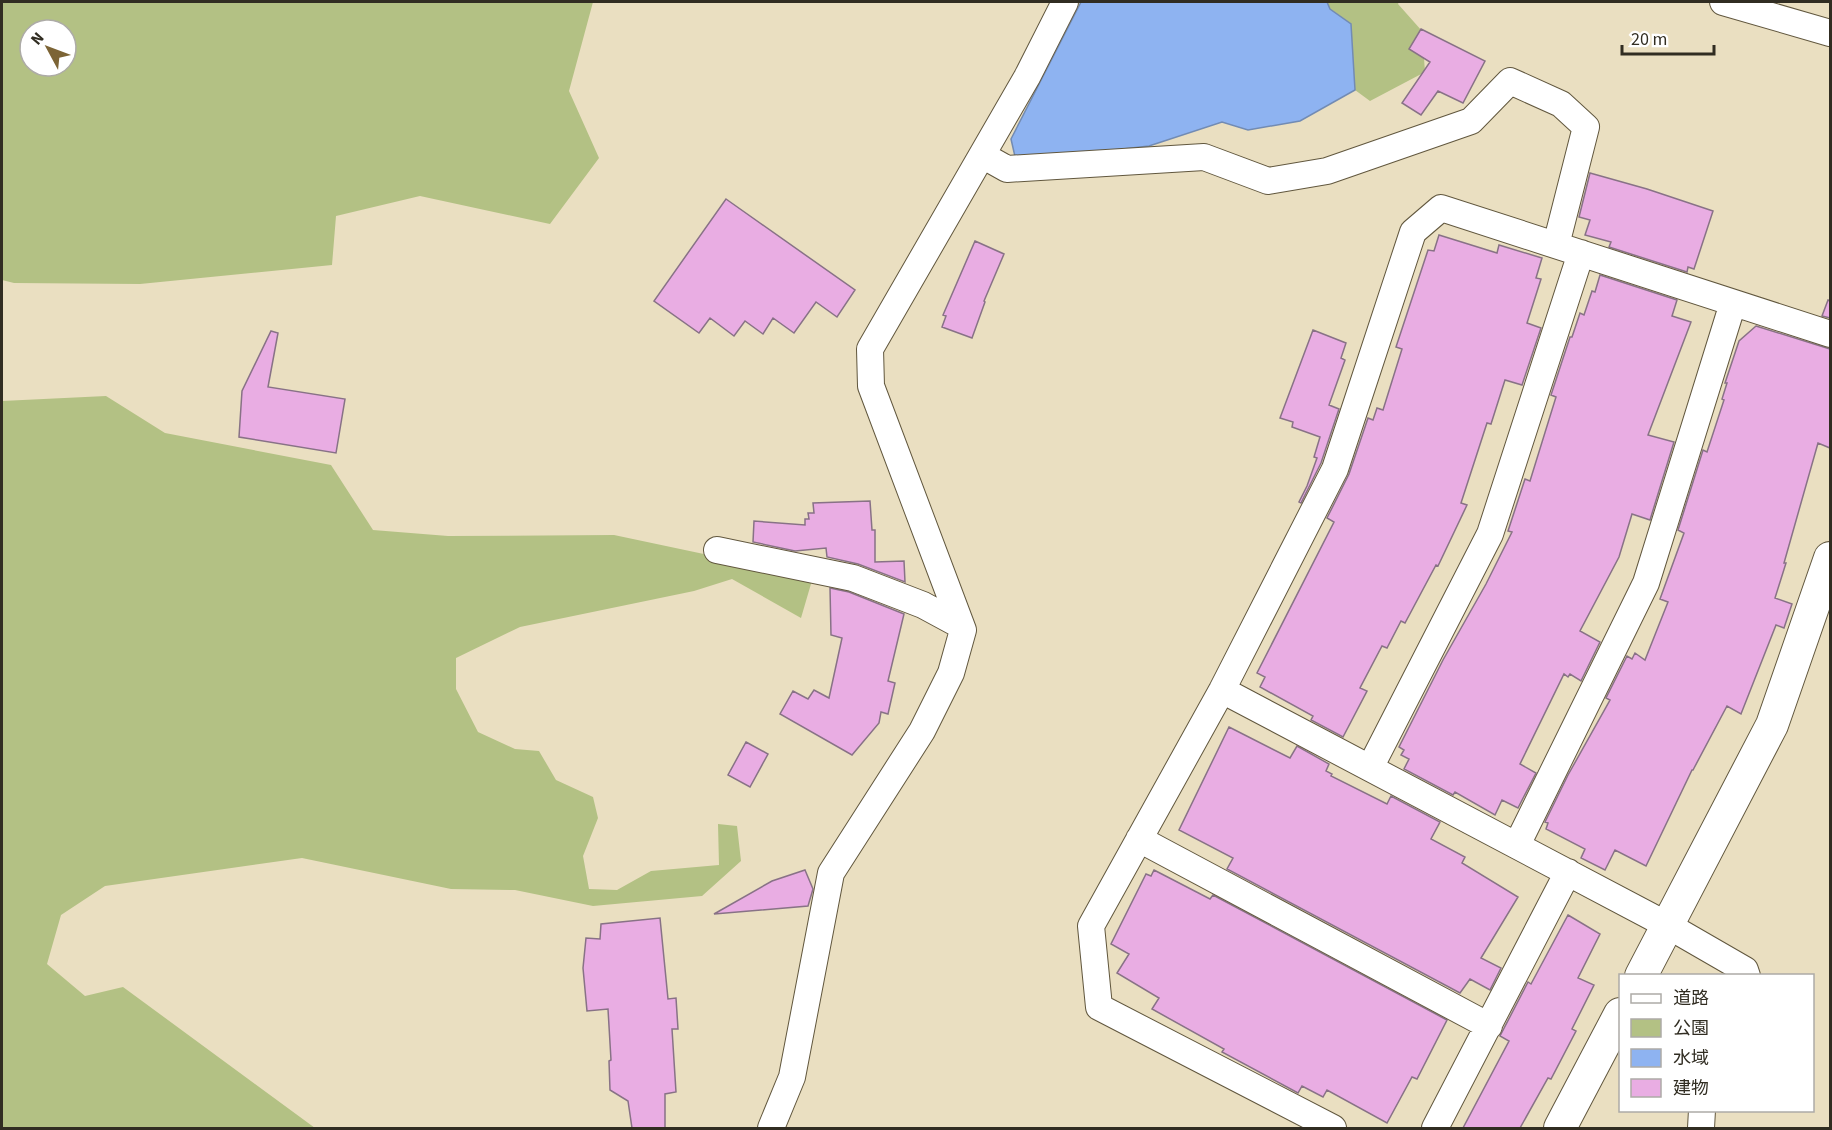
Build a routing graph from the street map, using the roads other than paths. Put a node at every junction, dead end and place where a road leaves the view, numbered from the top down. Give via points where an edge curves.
1 (1065, 2) edge
2 (1724, 2) edge
3 (1830, 33) edge
4 (982, 155) junction
5 (1556, 245) junction
6 (1581, 253) junction
7 (1733, 303) junction
8 (1830, 334) edge
9 (717, 550) dead end
10 (1830, 558) edge
11 (960, 625) junction
12 (1222, 690) junction
13 (1370, 768) junction
14 (1139, 839) junction
15 (1516, 845) junction
16 (1568, 872) junction
17 (1667, 925) junction
18 (1642, 974) edge
19 (1747, 974) edge
20 (1619, 1016) edge
21 (1489, 1026) junction
22 (1702, 1112) edge
23 (771, 1128) edge
24 (1333, 1128) edge
25 (1435, 1128) edge
26 (1560, 1128) edge
27 (1701, 1128) edge

1 - 4 street via 1028,77
2 - 3 street
4 - 5 street via 1007,169 1204,157 1268,181 1327,171 1471,121 1510,81 1561,104 1586,127
4 - 11 street via 870,349 871,386
5 - 6 street
5 - 12 street via 1441,208 1413,232 1335,469
6 - 7 street
6 - 13 street via 1490,534
7 - 8 street
7 - 15 street via 1646,583
9 - 11 street via 853,578 923,605
10 - 17 street via 1772,726
11 - 23 street via 963,630 951,673 922,731 831,873 792,1077
12 - 13 street
12 - 14 street
13 - 15 street
14 - 21 street
14 - 24 street via 1091,926 1100,1007
15 - 16 street
16 - 17 street
16 - 21 street
17 - 18 street
17 - 19 street
20 - 26 street
21 - 25 street
22 - 27 street

